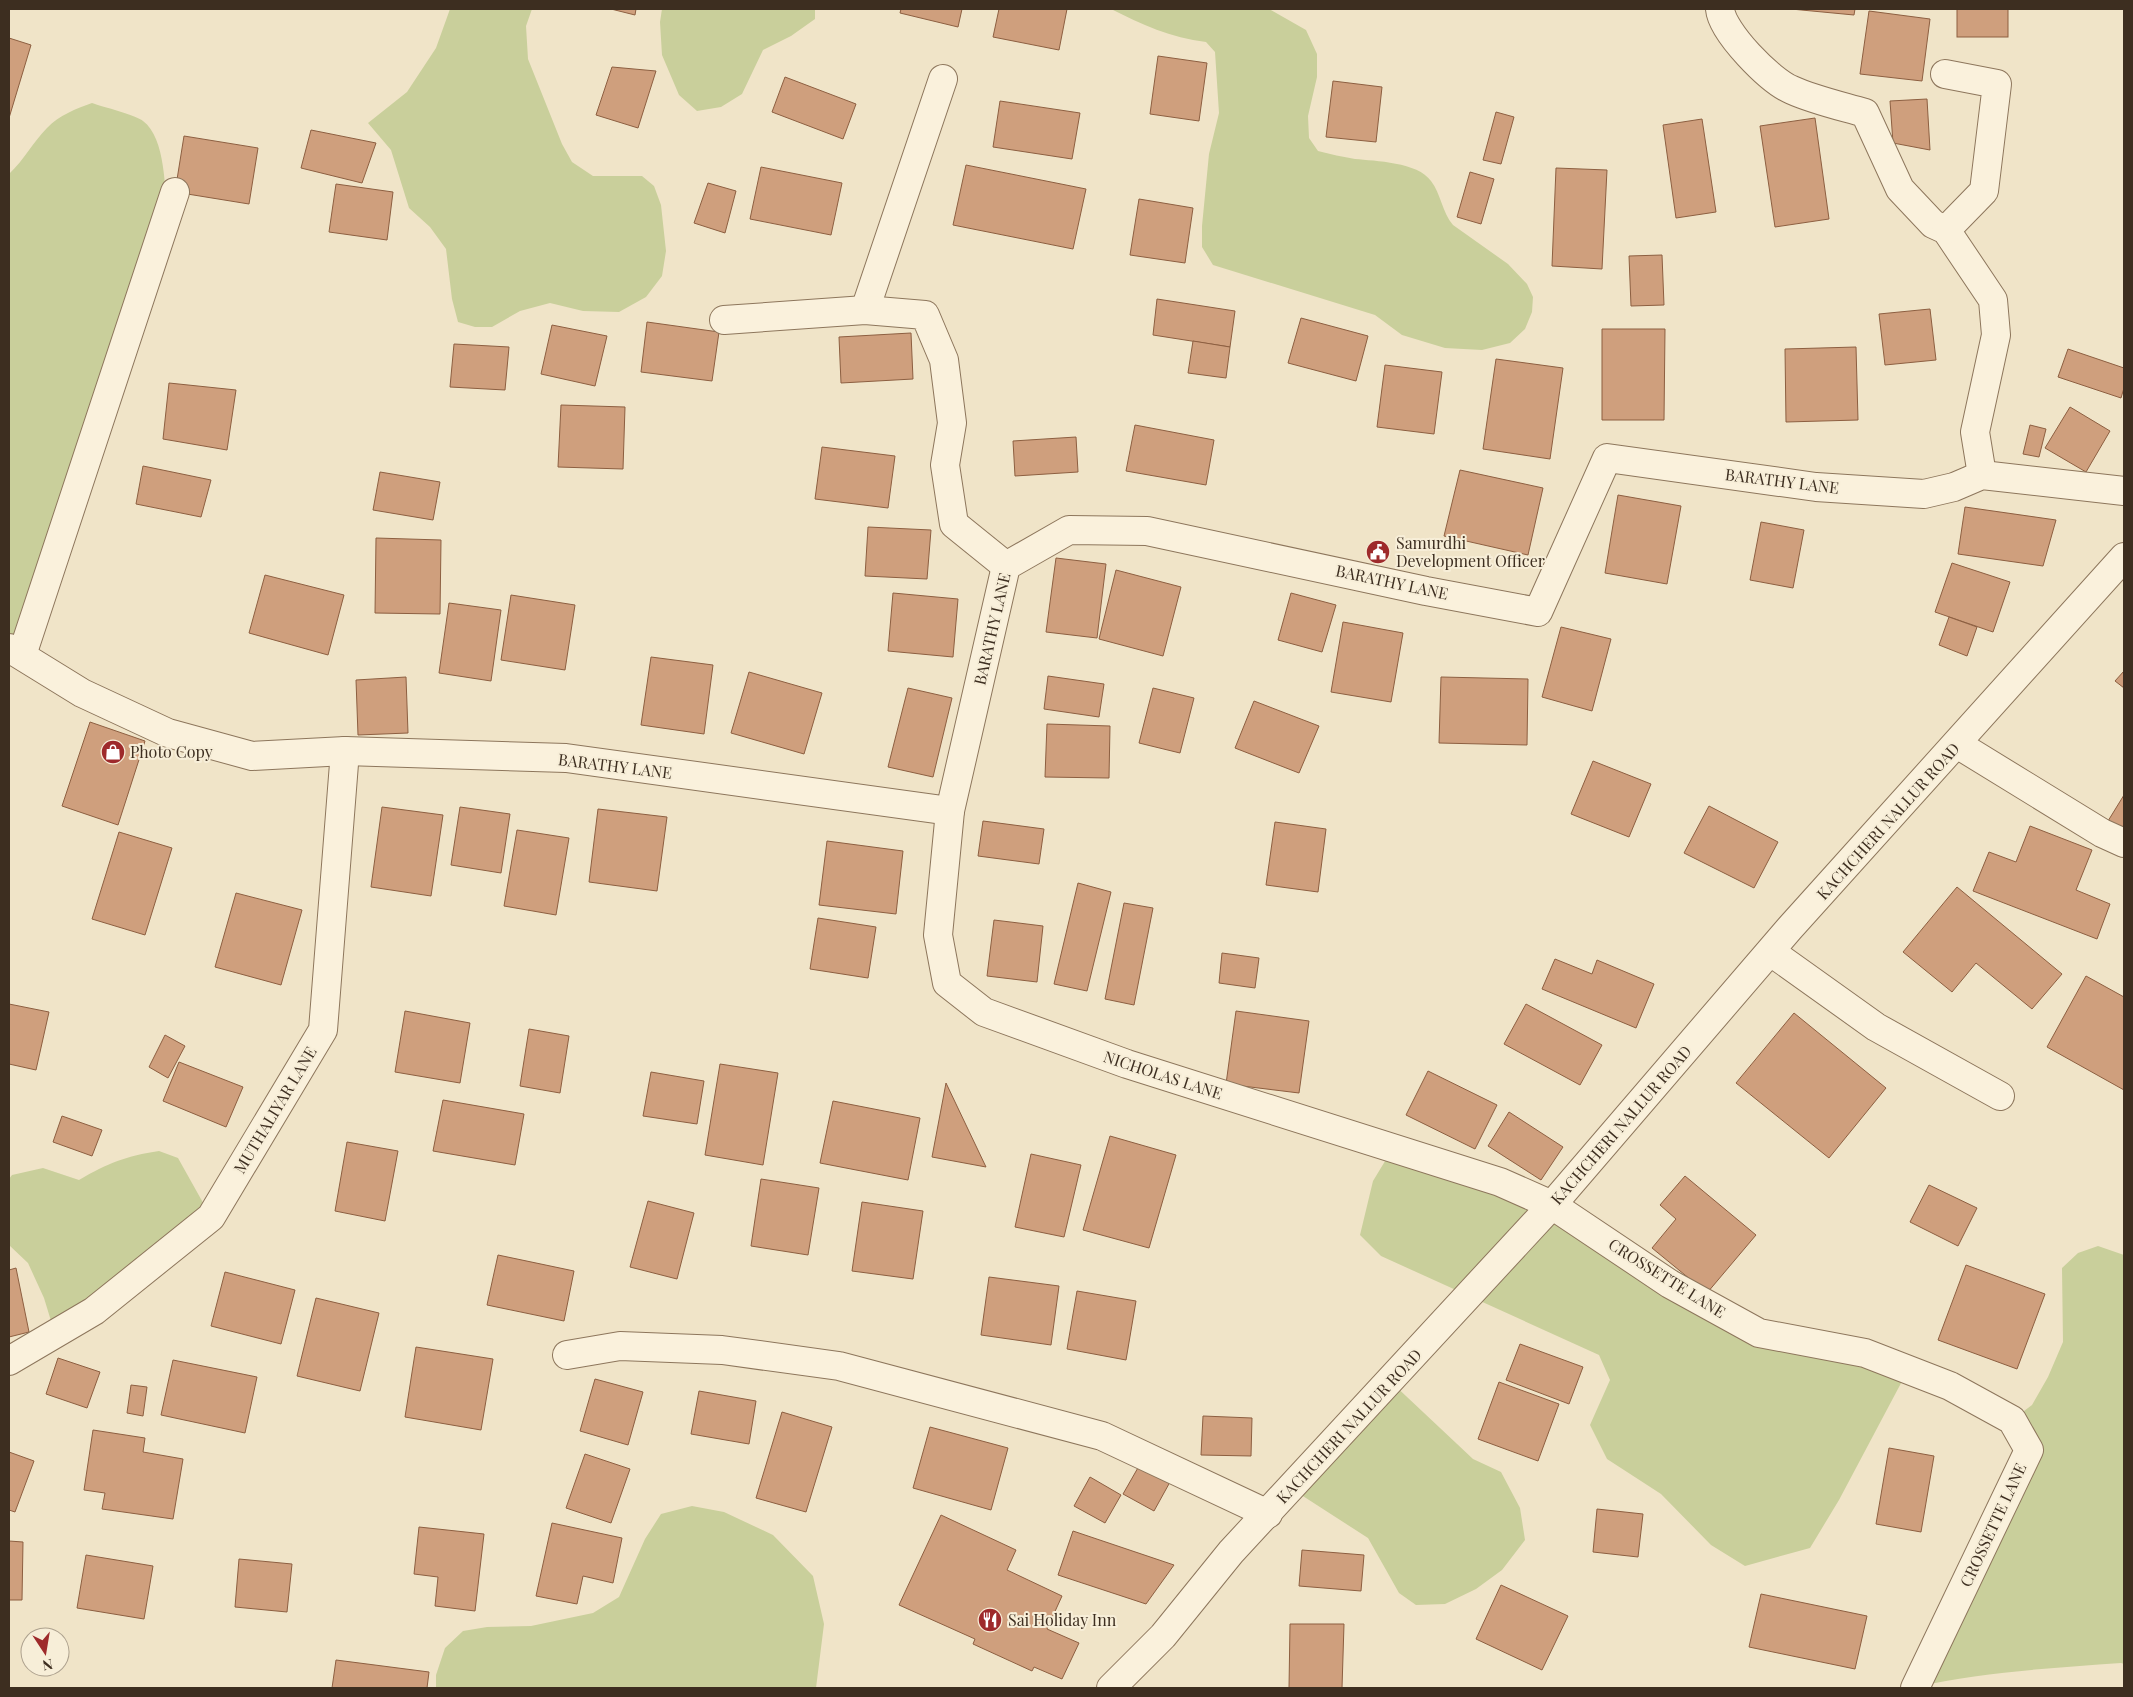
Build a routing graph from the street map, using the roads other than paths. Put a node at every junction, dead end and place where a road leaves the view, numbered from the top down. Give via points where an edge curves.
1 (1720, 9) edge
2 (1945, 74) dead end
3 (943, 79) dead end
4 (175, 192) dead end
5 (1946, 230) junction
6 (865, 310) junction
7 (724, 320) dead end
8 (1982, 475) junction
9 (2124, 491) edge
10 (2124, 557) edge
11 (1006, 566) junction
12 (15, 652) edge
13 (1957, 744) junction
14 (345, 751) junction
15 (950, 811) junction
16 (2124, 843) edge
17 (1770, 952) junction
18 (2000, 1096) dead end
19 (1552, 1205) junction
20 (567, 1355) dead end
21 (9, 1361) edge
22 (1268, 1514) junction
23 (1111, 1688) edge
24 (1915, 1688) edge

1 - 5 street via 1721,18 1750,58 1790,90 1865,113 1900,189 1933,224
2 - 5 street via 1997,84 1984,191
3 - 6 street
4 - 12 street
5 - 8 street via 1993,300 1996,335 1975,432
6 - 7 street
6 - 11 street via 925,315 944,360 952,423 946,465 954,524
8 - 9 street, BARATHY LANE
8 - 11 street, BARATHY LANE via 1954,487 1924,494 1816,487 1607,458 1538,612 1147,530 1068,530
10 - 13 street, KACHCHERI NALLUR ROAD
11 - 15 street, BARATHY LANE
12 - 14 street, BARATHY LANE via 82,693 168,734 252,756
13 - 16 street
13 - 17 street, KACHCHERI NALLUR ROAD
14 - 15 street, BARATHY LANE via 566,758
14 - 21 street, MUTHALIYAR LANE via 323,1030 212,1217 94,1312
15 - 19 street, NICHOLAS LANE via 938,935 947,983 984,1012 1126,1064 1500,1182
17 - 18 street via 1876,1027
17 - 19 street, KACHCHERI NALLUR ROAD
19 - 22 street, KACHCHERI NALLUR ROAD
19 - 24 street, CROSSETTE LANE via 1670,1284 1759,1332 1865,1353 1950,1386 2012,1420 2029,1450
20 - 22 street via 620,1346 722,1350 839,1366 1102,1436
22 - 23 street, KACHCHERI NALLUR ROAD via 1231,1552 1163,1636

